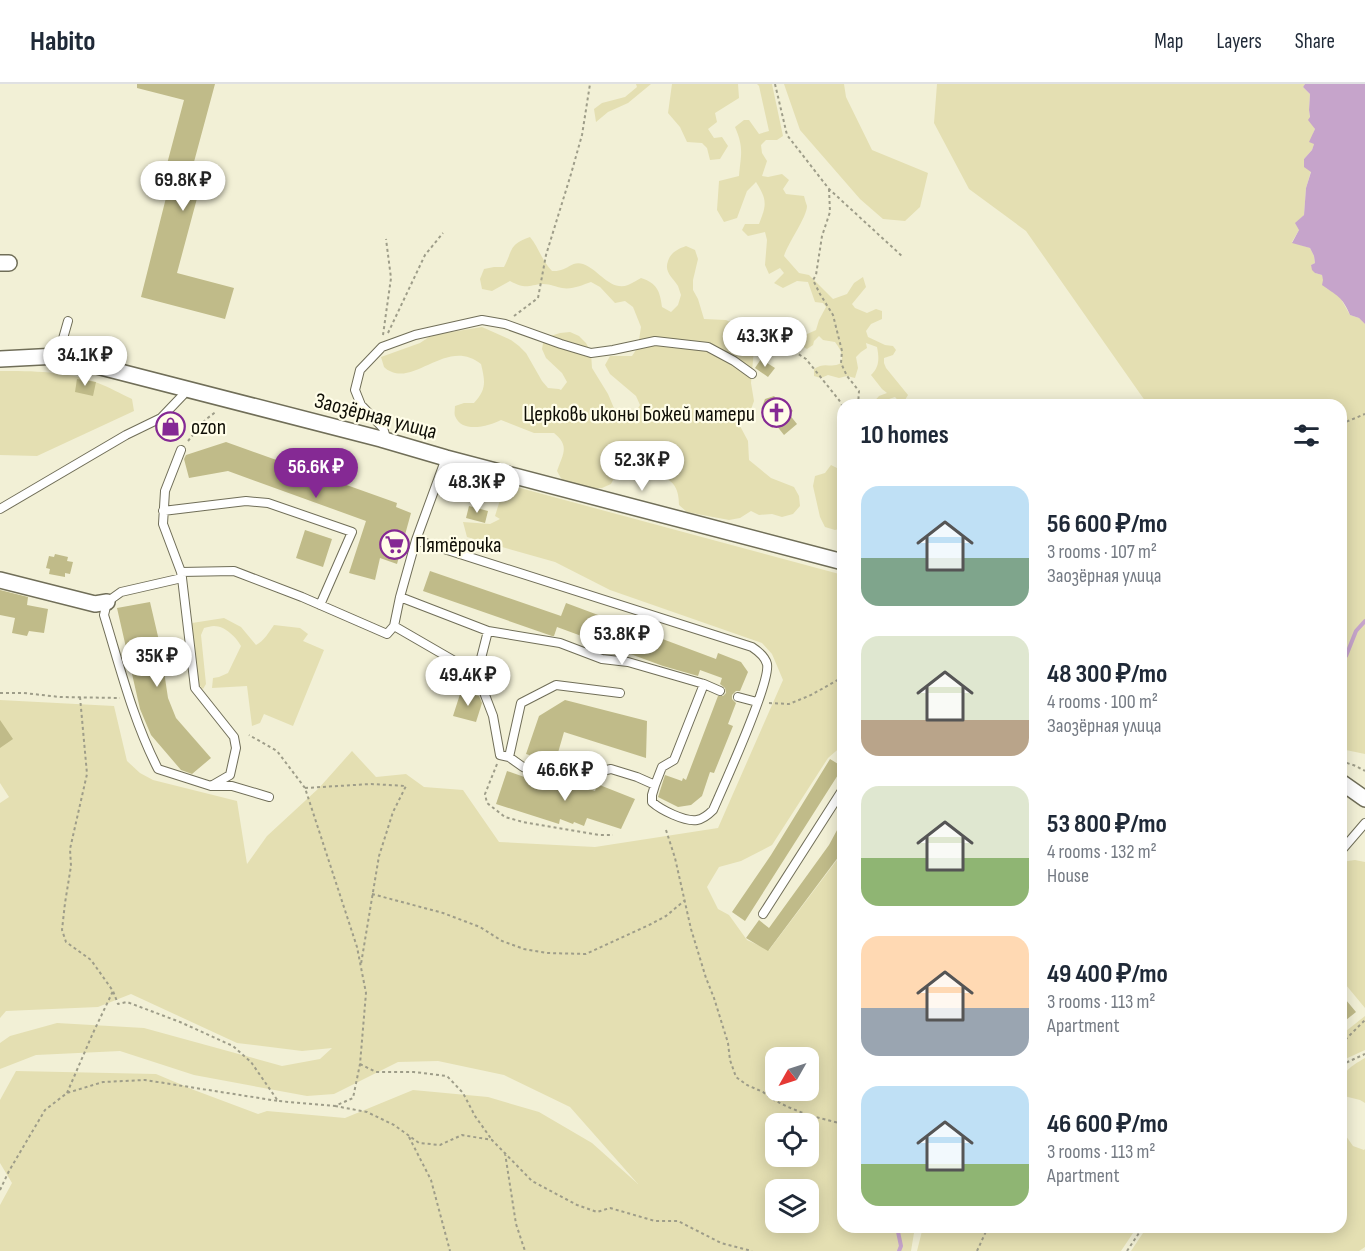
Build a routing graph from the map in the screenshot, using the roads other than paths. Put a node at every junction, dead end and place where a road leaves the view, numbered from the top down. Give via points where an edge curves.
1 (68, 321) dead end
2 (58, 356) junction
3 (0, 359) edge
4 (752, 374) dead end
5 (186, 389) junction
6 (387, 441) junction
7 (181, 450) road end
8 (447, 458) junction
9 (0, 509) edge
10 (163, 511) junction
11 (417, 540) junction
12 (837, 560) edge
13 (182, 575) junction
14 (0, 580) edge
15 (399, 597) junction
16 (107, 602) junction
17 (320, 605) junction
18 (394, 626) junction
19 (488, 631) junction
20 (477, 674) junction
21 (704, 684) junction
22 (720, 691) dead end
23 (620, 693) dead end
24 (738, 697) dead end
25 (757, 702) junction
26 (505, 756) junction
27 (655, 785) junction
28 (211, 786) junction
29 (1347, 786) edge
30 (269, 797) dead end
31 (837, 798) edge
32 (1365, 799) edge
33 (1365, 823) edge
34 (1347, 843) edge
35 (763, 914) dead end

1 - 2 lane
2 - 3 street, Заозёрная улица
2 - 5 street, Заозёрная улица
4 - 6 lane via 708,347 655,341 591,353 505,324 471,322 382,346 360,370 355,390 361,405 383,428
5 - 6 street, Заозёрная улица
5 - 9 lane via 161,418
6 - 8 street, Заозёрная улица
7 - 10 lane via 165,491
8 - 11 lane
8 - 12 street, Заозёрная улица
10 - 13 lane via 162,524
10 - 17 lane via 246,501 268,504 352,532
11 - 15 lane
11 - 25 lane via 752,647 767,665
13 - 16 lane via 121,592
13 - 17 lane via 234,571
13 - 28 lane via 195,688 234,737 236,748 230,775
14 - 16 street via 94,604
15 - 18 lane
15 - 19 lane
16 - 28 lane via 104,615 145,742 158,769
17 - 18 lane via 387,634
18 - 20 lane
19 - 20 lane
19 - 21 lane via 560,644 602,659 627,662
20 - 26 lane
21 - 22 lane
21 - 27 lane via 674,760 662,767
23 - 26 lane via 556,685 521,703
24 - 25 lane
25 - 27 lane via 709,814 697,820 683,818 657,806 652,802
26 - 27 lane via 559,780 611,769
28 - 30 lane via 232,786
29 - 32 street
31 - 35 lane
33 - 34 lane

